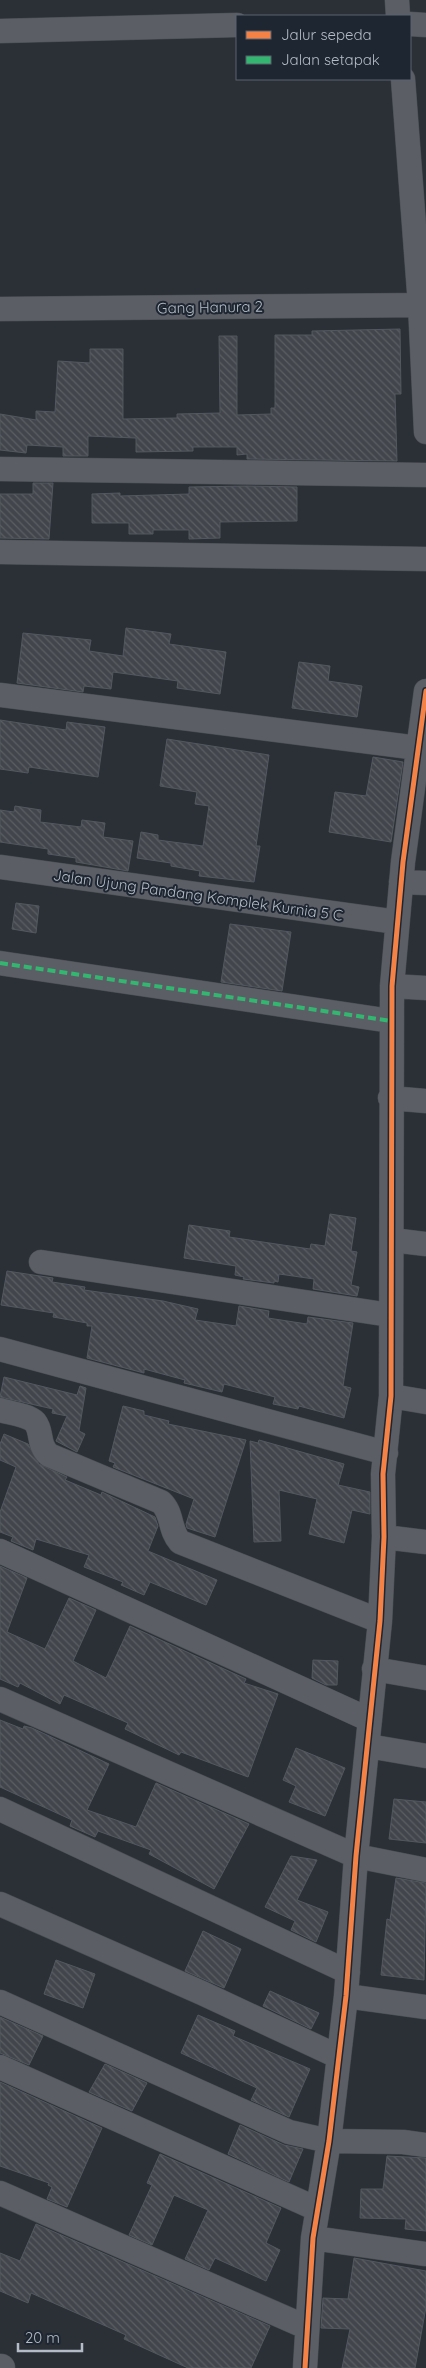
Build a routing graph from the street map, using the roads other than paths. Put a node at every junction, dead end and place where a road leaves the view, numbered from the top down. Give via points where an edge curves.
1 (397, 0) edge
2 (398, 15) edge
3 (411, 24) edge
4 (426, 24) edge
5 (236, 25) edge
6 (0, 31) edge
7 (403, 80) edge
8 (423, 305) edge
9 (0, 309) edge
10 (426, 432) edge
11 (0, 469) edge
12 (426, 475) edge
13 (0, 552) edge
14 (426, 559) edge
15 (0, 694) edge
16 (425, 700) edge
17 (418, 748) junction
18 (0, 868) edge
19 (401, 882) junction
20 (426, 883) edge
21 (397, 922) junction
22 (0, 963) edge
23 (392, 986) junction
24 (426, 988) edge
25 (390, 1021) junction
26 (390, 1098) junction
27 (426, 1101) edge
28 (392, 1240) junction
29 (426, 1244) edge
30 (41, 1262) dead end
31 (390, 1314) junction
32 (0, 1349) edge
33 (391, 1396) junction
34 (426, 1402) edge
35 (0, 1410) edge
36 (386, 1454) junction
37 (384, 1537) junction
38 (426, 1542) edge
39 (0, 1551) edge
40 (380, 1621) junction
41 (374, 1669) junction
42 (426, 1678) edge
43 (0, 1699) edge
44 (370, 1720) junction
45 (368, 1746) junction
46 (426, 1756) edge
47 (0, 1809) edge
48 (356, 1856) junction
49 (426, 1870) edge
50 (0, 1904) edge
51 (348, 1972) junction
52 (346, 1996) junction
53 (0, 2002) edge
54 (426, 2007) edge
55 (339, 2057) junction
56 (0, 2067) edge
57 (329, 2141) junction
58 (426, 2145) edge
59 (0, 2193) edge
60 (317, 2209) junction
61 (313, 2238) junction
62 (426, 2254) edge
63 (306, 2327) junction
64 (305, 2368) edge

1 - 2 street
3 - 4 street
5 - 6 street
7 - 8 street
8 - 9 street, Gang Hanura 2
8 - 10 street
11 - 12 street
13 - 14 street
15 - 17 street
16 - 17 street
17 - 19 street
18 - 21 street, Jalan Ujung Pandang Komplek Kurnia 5 C
19 - 20 street
19 - 21 street
21 - 23 street
22 - 25 street
23 - 24 street
23 - 25 street
25 - 26 street
26 - 27 street
26 - 28 street
28 - 29 street
28 - 31 street
30 - 31 street
31 - 33 street
32 - 36 street
33 - 34 street
33 - 36 street
35 - 40 street via 32,1420 42,1448 49,1455 161,1502 168,1510 173,1534 180,1542
36 - 37 street via 383,1474
37 - 38 street
37 - 40 street
39 - 44 street
40 - 41 street
41 - 42 street
41 - 44 street
43 - 48 street
44 - 45 street
45 - 46 street
45 - 48 street
47 - 51 street
48 - 49 street
48 - 51 street
50 - 55 street
51 - 52 street
52 - 54 street
52 - 55 street
53 - 57 street via 289,2132
55 - 57 street
56 - 60 street
57 - 58 street
57 - 60 street
59 - 63 street
60 - 61 street
61 - 62 street
61 - 63 street
63 - 64 street

